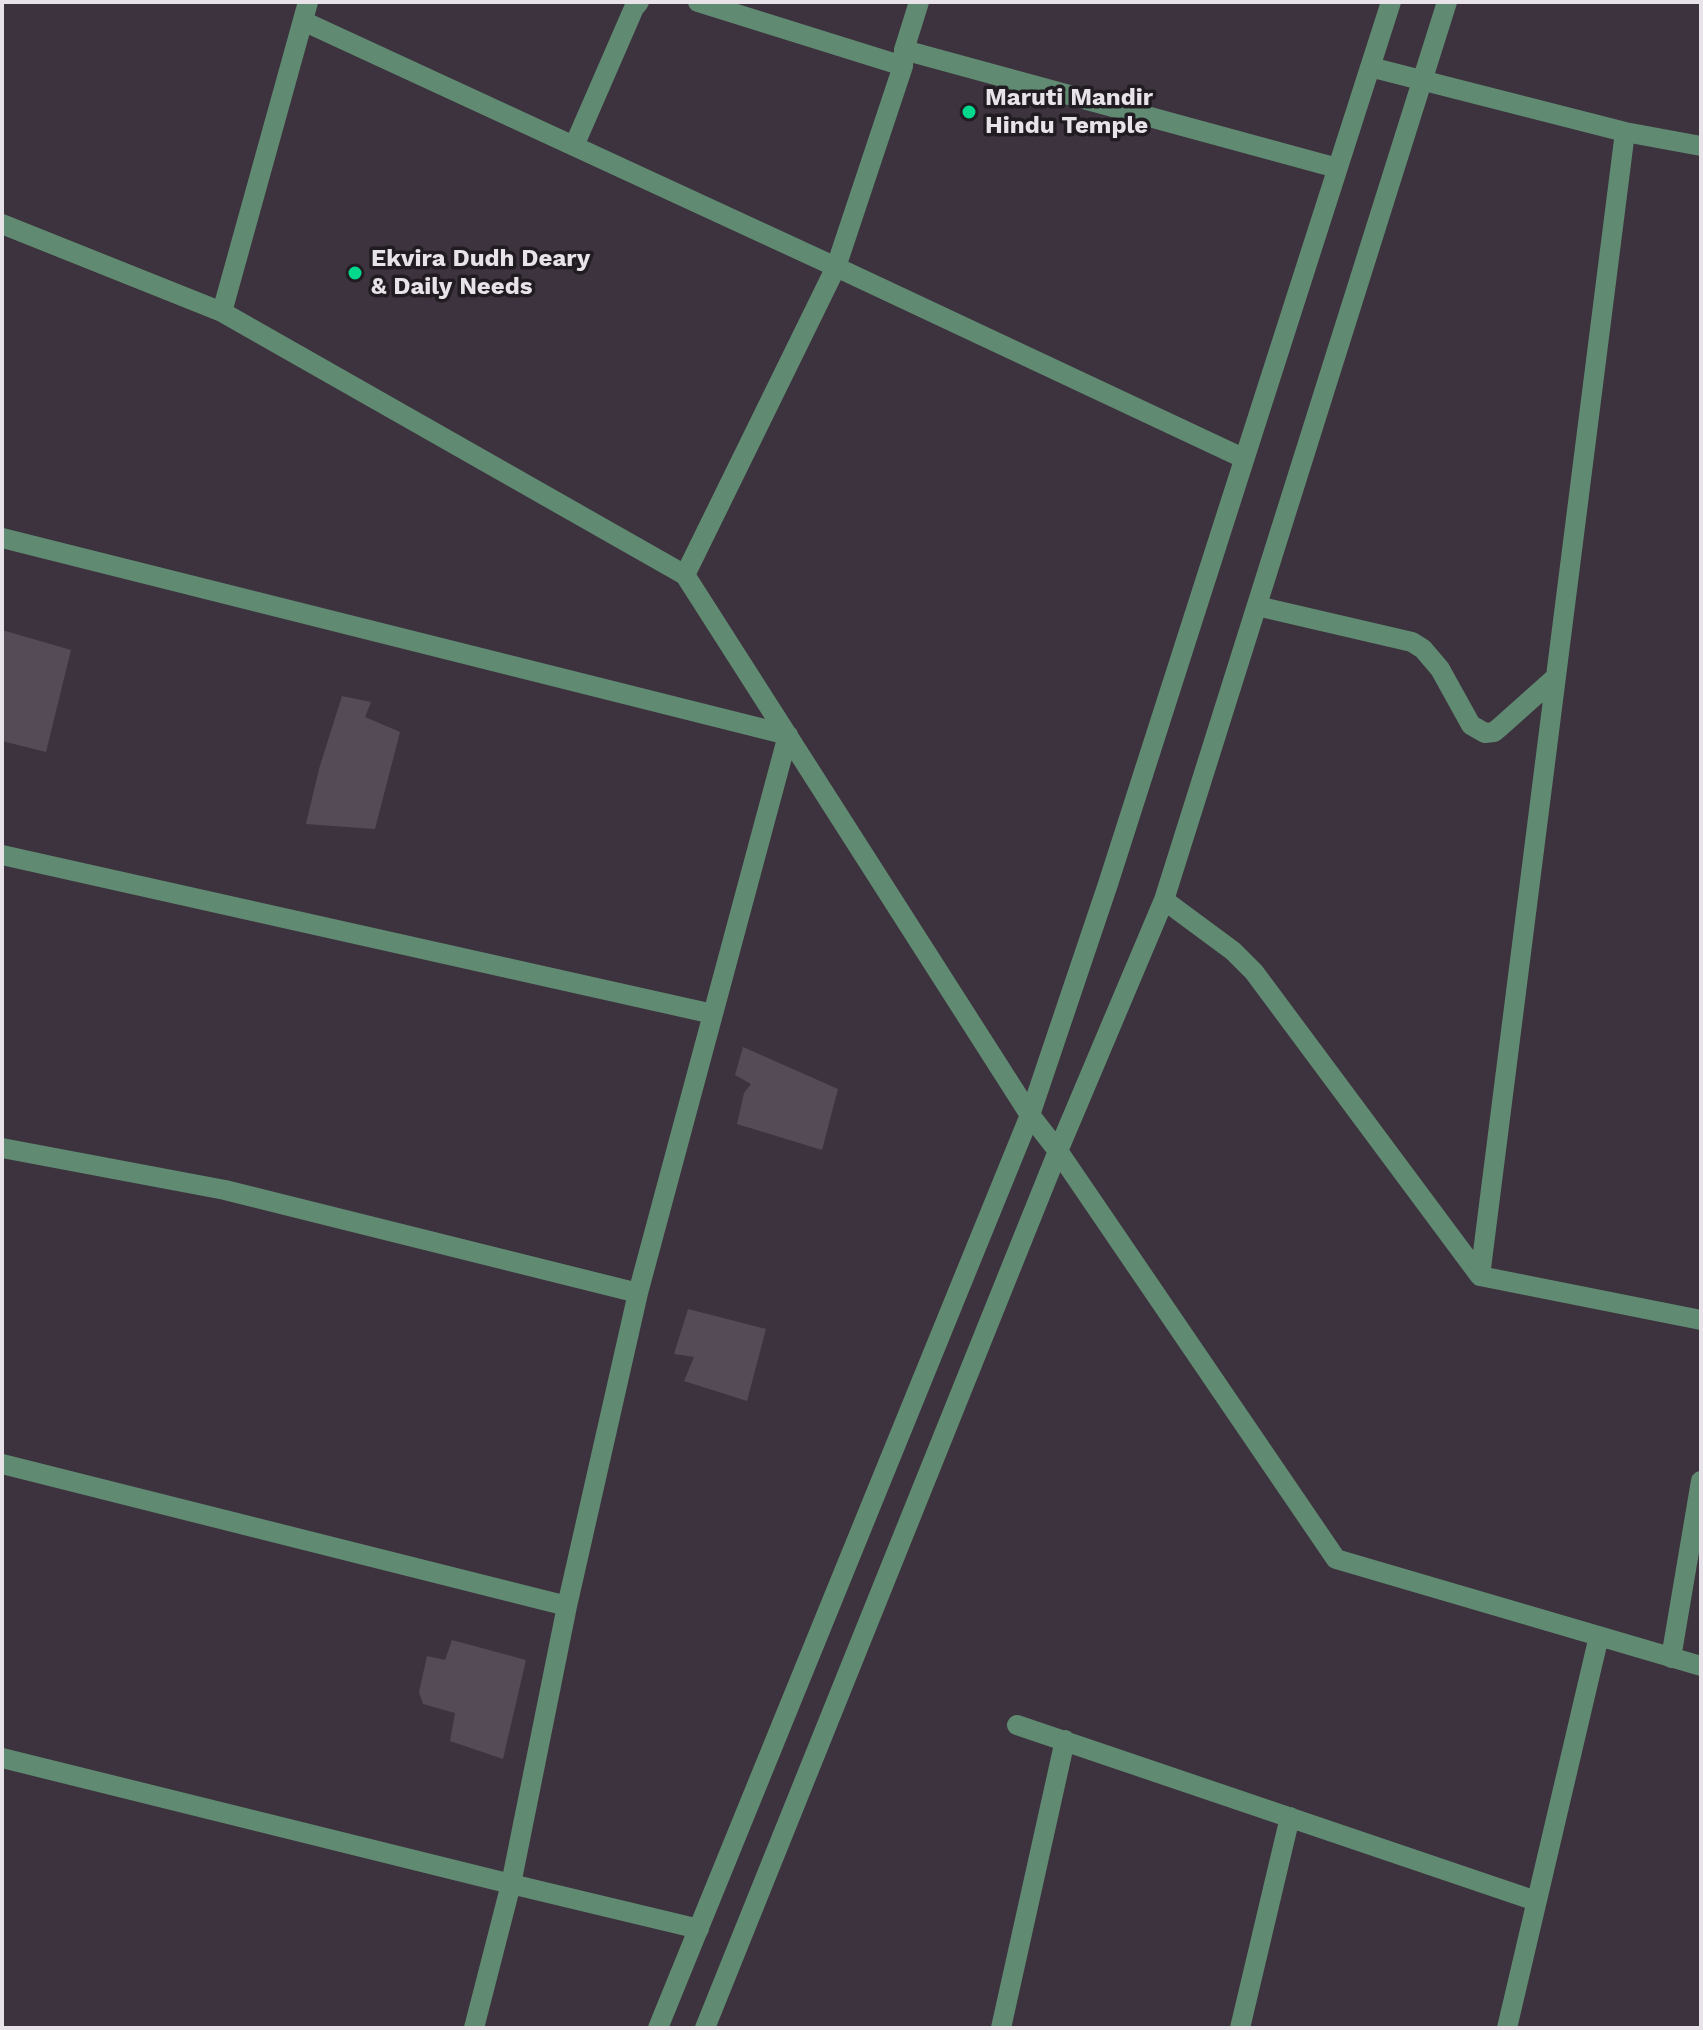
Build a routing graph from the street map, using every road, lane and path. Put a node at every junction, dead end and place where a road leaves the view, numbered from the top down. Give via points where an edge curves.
1 (639, 2) edge
2 (698, 2) edge
3 (919, 2) edge
4 (1391, 2) edge
5 (1447, 2) edge
6 (306, 11) edge
7 (904, 58) junction
8 (1370, 67) junction
9 (1423, 81) junction
10 (1625, 132) junction
11 (574, 146) junction
12 (1701, 146) edge
13 (1337, 168) junction
14 (2, 224) edge
15 (836, 267) junction
16 (222, 312) junction
17 (1243, 458) junction
18 (2, 538) edge
19 (685, 575) junction
20 (1257, 606) junction
21 (1556, 677) junction
22 (788, 735) junction
23 (2, 855) edge
24 (1164, 900) junction
25 (713, 1014) junction
26 (1030, 1115) junction
27 (2, 1148) edge
28 (1058, 1151) junction
29 (1480, 1276) junction
30 (638, 1293) junction
31 (1701, 1320) edge
32 (2, 1464) edge
33 (1701, 1481) edge
34 (567, 1606) junction
35 (1599, 1636) junction
36 (1671, 1658) junction
37 (1701, 1666) edge
38 (1017, 1725) dead end
39 (1065, 1740) junction
40 (2, 1758) edge
41 (1290, 1817) junction
42 (511, 1884) junction
43 (1536, 1901) junction
44 (699, 1929) junction
45 (474, 2028) edge
46 (658, 2028) edge
47 (705, 2028) edge
48 (1001, 2028) edge
49 (1240, 2028) edge
50 (1507, 2028) edge

1 - 11 street
2 - 7 street
3 - 7 street
4 - 8 street
5 - 9 street
6 - 11 street
6 - 16 street
7 - 13 street
7 - 15 street
8 - 9 street
8 - 13 street
9 - 10 street
9 - 20 street
10 - 12 street
10 - 21 street
11 - 15 street
13 - 17 street
14 - 16 street
15 - 17 street
15 - 19 street
16 - 19 street
17 - 26 street
18 - 22 street
19 - 22 street
20 - 21 street via 1412,642 1440,669 1471,725 1485,733 1494,732
20 - 24 street
21 - 29 street
22 - 25 street
22 - 26 street
23 - 25 street
24 - 28 street
24 - 29 street via 1254,972
25 - 30 street
26 - 28 street
26 - 44 street
27 - 30 street via 225,1190
28 - 35 street via 1336,1559
28 - 47 street
29 - 31 street
30 - 34 street
32 - 34 street
33 - 36 street
34 - 42 street
35 - 36 street
35 - 43 street
36 - 37 street
38 - 39 street
39 - 41 street
39 - 48 street
40 - 42 street
41 - 43 street
41 - 49 street
42 - 44 street
42 - 45 street
43 - 50 street
44 - 46 street

